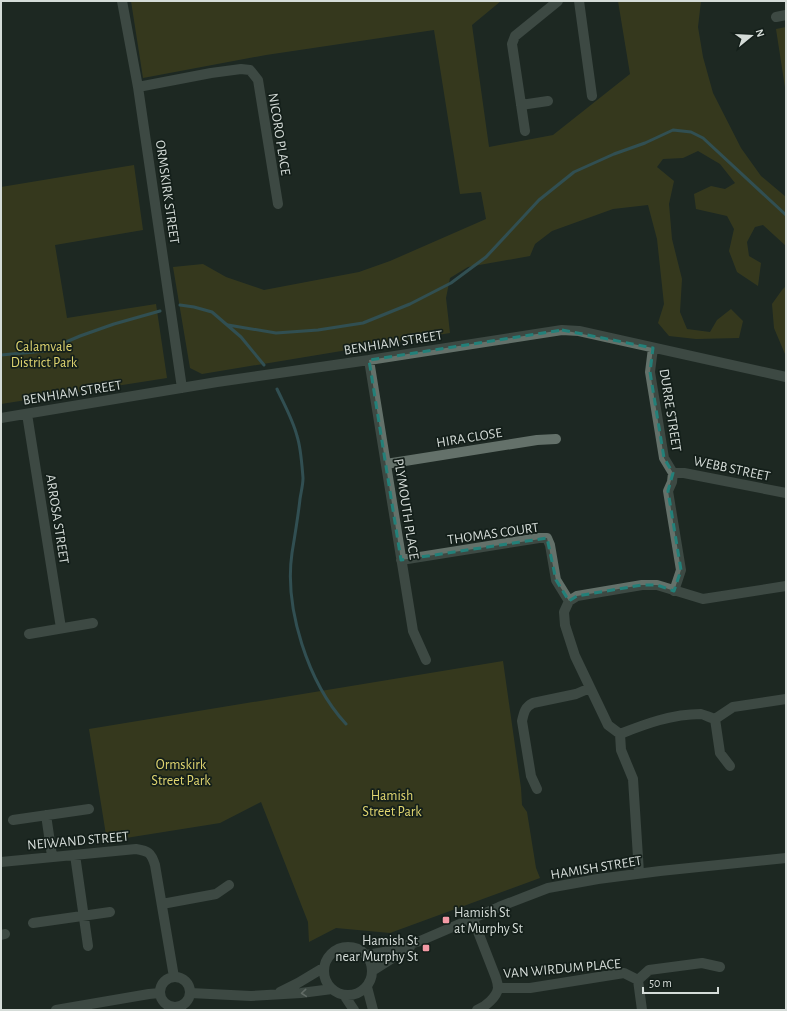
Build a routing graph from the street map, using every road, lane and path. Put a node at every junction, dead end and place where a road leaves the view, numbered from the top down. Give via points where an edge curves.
1 (122, 1) edge
2 (558, 1) edge
3 (579, 1) edge
4 (786, 15) edge
5 (776, 17) dead end
6 (138, 86) junction
7 (592, 96) dead end
8 (548, 101) dead end
9 (521, 105) junction
10 (525, 130) dead end
11 (278, 204) dead end
12 (653, 348) junction
13 (369, 360) junction
14 (786, 377) edge
15 (182, 388) junction
16 (27, 414) junction
17 (1, 418) edge
18 (556, 439) dead end
19 (386, 464) junction
20 (673, 473) junction
21 (786, 493) edge
22 (401, 560) junction
23 (786, 586) edge
24 (674, 591) junction
25 (569, 601) junction
26 (93, 623) dead end
27 (61, 628) junction
28 (29, 634) dead end
29 (426, 660) dead end
30 (590, 688) junction
31 (786, 699) edge
32 (715, 719) junction
33 (620, 734) junction
34 (730, 766) dead end
35 (537, 790) dead end
36 (89, 809) dead end
37 (46, 815) junction
38 (13, 820) dead end
39 (75, 855) junction
40 (52, 856) junction
41 (786, 858) edge
42 (1, 862) edge
43 (639, 873) junction
44 (229, 885) dead end
45 (162, 904) junction
46 (110, 912) dead end
47 (84, 916) junction
48 (473, 919) junction
49 (33, 923) dead end
50 (420, 941) junction
51 (88, 946) dead end
52 (367, 955) junction
53 (720, 967) dead end
54 (324, 968) junction
55 (372, 971) junction
56 (174, 977) junction
57 (638, 980) junction
58 (367, 986) junction
59 (498, 988) junction
60 (332, 989) junction
61 (190, 993) junction
62 (160, 994) junction
63 (277, 994) junction
64 (344, 995) junction
65 (74, 1009) edge
66 (178, 1009) edge
67 (56, 1010) edge
68 (354, 1010) edge
69 (373, 1010) edge
70 (478, 1010) edge
71 (642, 1010) edge

1 - 6 street, ORMSKIRK STREET
2 - 9 street via 515,36 512,44
3 - 7 street
4 - 5 street
6 - 11 street, NICORO PLACE via 211,73 250,70 258,80
6 - 15 street, ORMSKIRK STREET
8 - 9 street
9 - 10 street
12 - 13 street, BENHIAM STREET via 578,331 562,330
12 - 14 street, BENHIAM STREET
12 - 20 street, DURRE STREET via 650,372 664,458
13 - 15 street, BENHIAM STREET
13 - 19 street, PLYMOUTH PLACE
15 - 16 street, BENHIAM STREET
16 - 17 street, BENHIAM STREET
16 - 27 street, ARROSA STREET
18 - 19 street, HIRA CLOSE
19 - 22 street, PLYMOUTH PLACE
20 - 21 street, WEBB STREET via 684,472
20 - 24 street, DURRE STREET via 668,491 681,570
22 - 25 street, THOMAS COURT via 547,538 556,580
22 - 29 street, PLYMOUTH PLACE via 413,631
23 - 24 street via 703,599
24 - 25 street via 657,585 642,585 578,596
25 - 30 street via 564,612 565,625 575,656
26 - 27 street
27 - 28 street
30 - 33 street via 608,725
30 - 35 street via 527,706 522,721 531,776
31 - 32 street via 733,707
32 - 33 street via 702,714 674,717
32 - 34 street via 720,753
33 - 43 street via 621,750 633,779
36 - 37 street
37 - 38 street
37 - 40 street
39 - 40 street, NEIWAND STREET
39 - 45 street, NEIWAND STREET via 136,849 147,851 155,865
39 - 47 street
40 - 42 street, NEIWAND STREET
41 - 43 street, HAMISH STREET
43 - 48 street, HAMISH STREET via 548,888
44 - 45 street via 216,894
45 - 56 street, NEIWAND STREET
46 - 47 street
47 - 49 street
47 - 51 street
48 - 50 street, HAMISH STREET
48 - 59 street
50 - 52 street, HAMISH STREET
50 - 55 street, HAMISH STREET
52 - 54 street via 357,948 345,946 330,953
52 - 55 street
53 - 57 street, VAN WIRDUM PLACE via 702,963 649,970
54 - 60 street via 324,976
54 - 63 street
55 - 58 street
56 - 61 street via 179,977 187,983
56 - 62 street via 162,984
57 - 59 street, VAN WIRDUM PLACE via 624,974 530,988
57 - 71 street
58 - 64 street via 360,992
58 - 69 street
59 - 70 street via 493,998
60 -> 63 street
60 - 64 street
61 - 63 street via 251,996
61 - 66 street via 186,1002
62 - 65 street
62 - 66 street via 164,1002
64 - 68 street
65 - 67 street

